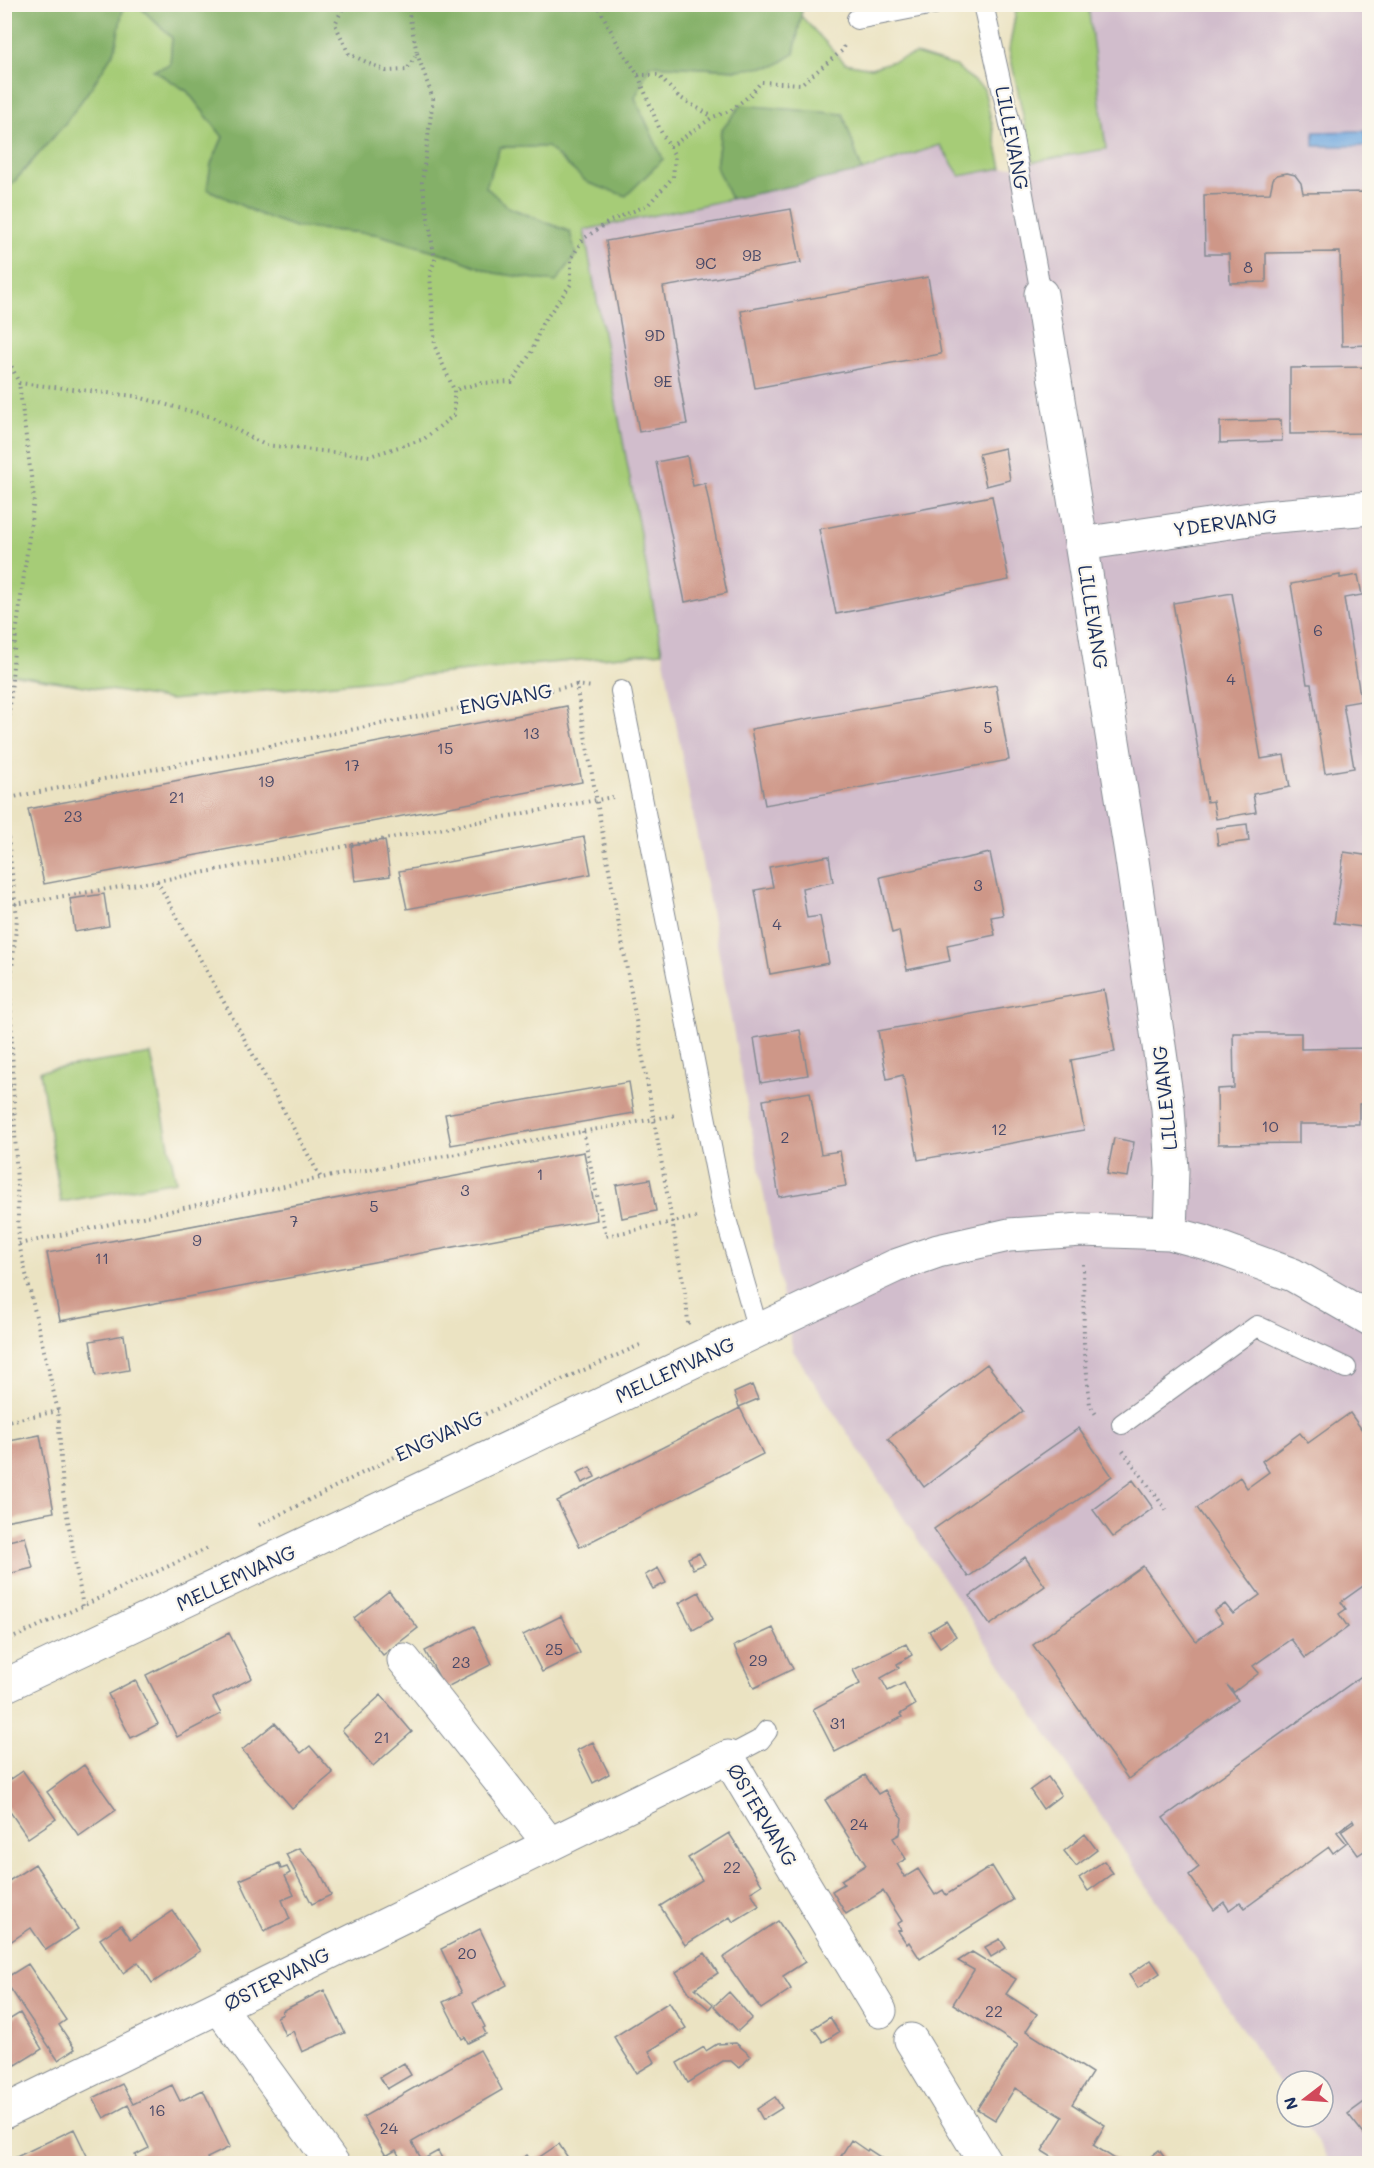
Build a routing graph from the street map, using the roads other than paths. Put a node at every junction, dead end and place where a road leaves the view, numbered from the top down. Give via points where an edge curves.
1 (934, 4) edge
2 (983, 4) edge
3 (857, 19) road end
4 (1041, 294) joint
5 (1370, 508) edge
6 (1082, 544) junction
7 (621, 691) dead end
8 (1170, 1233) junction
9 (1370, 1319) edge
10 (758, 1330) junction
11 (1346, 1368) dead end
12 (1112, 1424) road end
13 (404, 1660) dead end
14 (4, 1686) edge
15 (767, 1731) dead end
16 (728, 1757) junction
17 (549, 1843) junction
18 (220, 2008) junction
19 (880, 2011) dead end
20 (910, 2040) dead end
21 (4, 2112) edge
22 (333, 2163) edge
23 (986, 2163) edge

1 - 3 lane
2 - 4 lane, LILLEVANG via 1012,133
4 - 6 street, LILLEVANG
5 - 6 street, YDERVANG via 1271,516
6 - 8 street, LILLEVANG via 1168,1108 1172,1170
7 - 10 lane via 724,1212
8 - 9 street, MELLEMVANG via 1293,1275
8 - 10 street, MELLEMVANG via 1082,1230 1009,1234 894,1266
10 - 14 street, MELLEMVANG
11 - 12 lane via 1257,1326
13 - 17 street
15 - 16 lane via 760,1740
16 - 17 street, ØSTERVANG
16 - 19 street, ØSTERVANG
17 - 18 street, ØSTERVANG
18 - 21 street, ØSTERVANG
18 - 22 street
20 - 23 street

